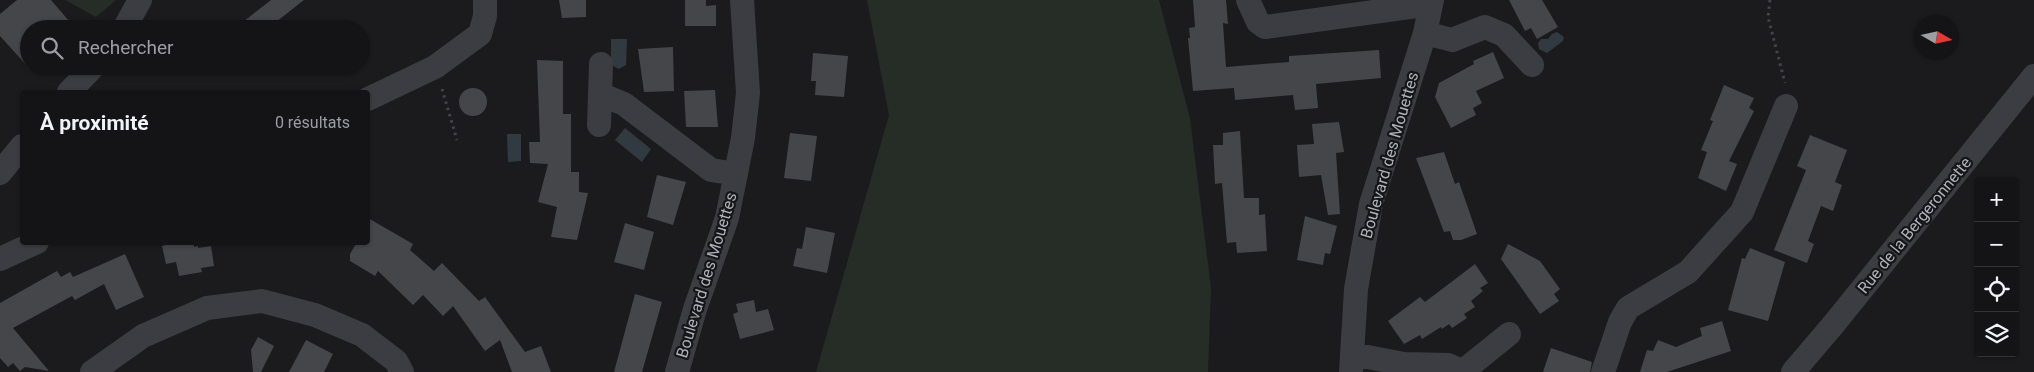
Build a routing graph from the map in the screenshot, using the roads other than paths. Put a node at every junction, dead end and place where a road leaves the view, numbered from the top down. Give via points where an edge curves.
1 (140, 0) edge
2 (485, 0) edge
3 (742, 0) edge
4 (1248, 0) edge
5 (1432, 2) edge
6 (129, 20) edge
7 (1425, 34) junction
8 (601, 64) dead end
9 (1532, 64) dead end
10 (85, 75) edge
11 (2034, 76) edge
12 (71, 90) edge
13 (600, 94) junction
14 (370, 98) edge
15 (1786, 106) road end
16 (599, 125) dead end
17 (20, 148) edge
18 (0, 173) edge
19 (736, 174) junction
20 (30, 245) edge
21 (0, 259) edge
22 (1510, 334) dead end
23 (1351, 363) edge
24 (92, 372) edge
25 (402, 372) edge
26 (677, 372) edge
27 (1464, 372) edge
28 (1603, 372) edge
29 (1793, 372) edge

1 - 6 street
2 - 14 street via 480,34 436,67
3 - 19 street, Boulevard des Mouettes via 748,93
4 - 5 street via 1258,22 1265,27
5 - 7 street, Boulevard des Mouettes
7 - 9 street via 1452,40 1486,27 1504,35
7 - 23 street, Boulevard des Mouettes via 1371,204 1356,289
8 - 13 street
10 - 12 street
11 - 29 street, Rue de la Bergeronnette
13 - 16 street
13 - 19 street via 624,104 711,170
15 - 28 street via 1742,212 1688,272 1628,308
17 - 18 street
19 - 26 street, Boulevard des Mouettes via 727,218 695,308
20 - 21 street
22 - 27 street
23 - 27 street via 1448,365
24 - 25 street via 143,336 207,308 262,300 315,315 362,335 396,361

